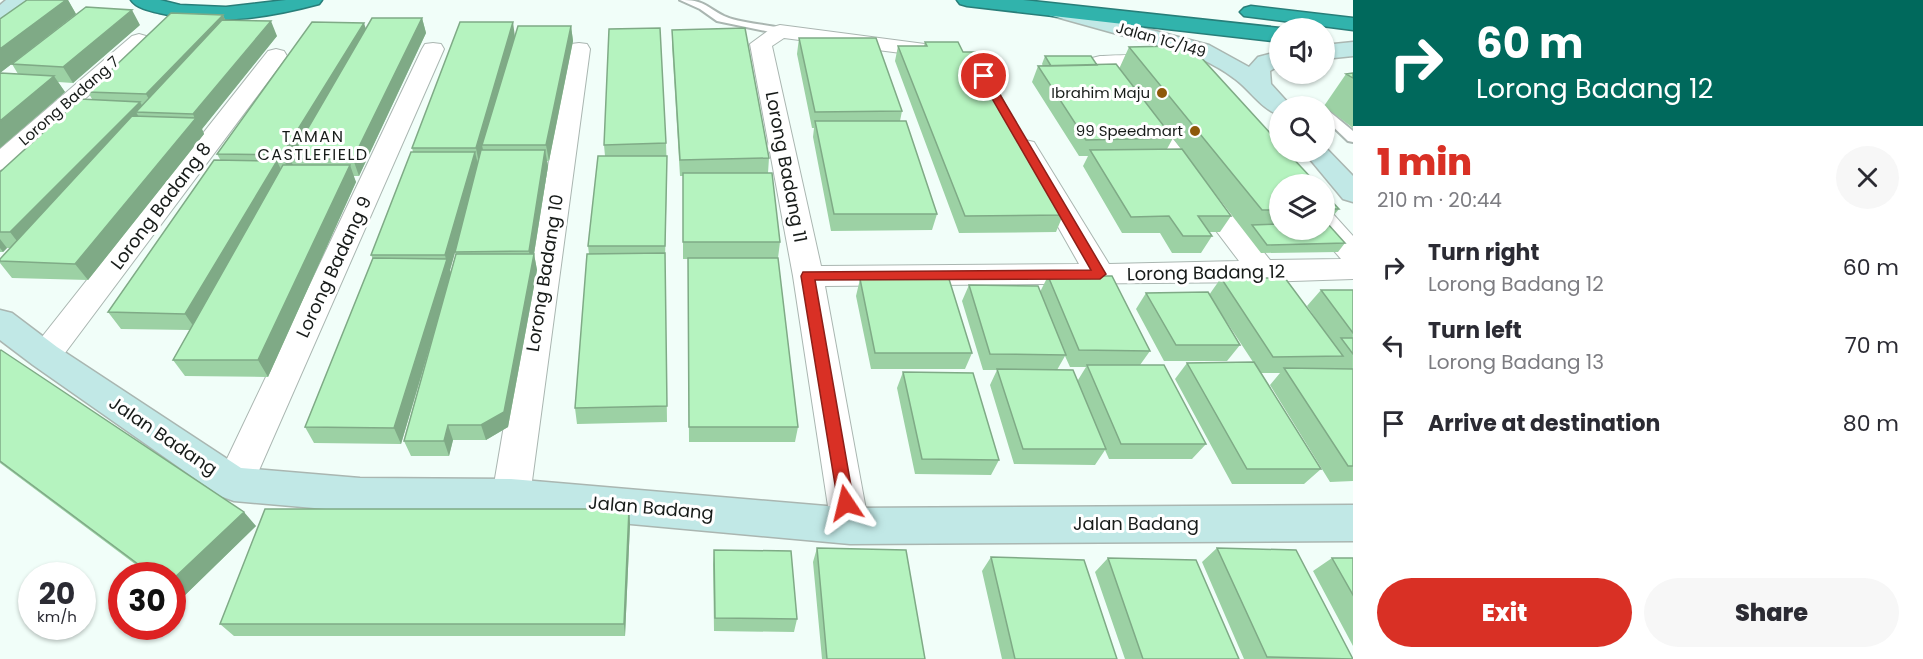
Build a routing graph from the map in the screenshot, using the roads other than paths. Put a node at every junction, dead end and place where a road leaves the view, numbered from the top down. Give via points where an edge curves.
1 (16, 0) edge
2 (141, 0) edge
3 (205, 0) edge
4 (247, 0) edge
5 (312, 0) edge
6 (685, 0) edge
7 (967, 0) edge
8 (1142, 0) edge
9 (1056, 11) junction
10 (0, 15) edge
11 (1269, 21) edge
12 (1353, 24) edge
13 (1335, 28) edge
14 (780, 32) junction
15 (1269, 34) edge
16 (1335, 35) edge
17 (139, 40) edge
18 (1353, 43) edge
19 (433, 49) dead end
20 (579, 49) dead end
21 (1353, 49) edge
22 (1335, 51) edge
23 (961, 55) edge
24 (276, 56) dead end
25 (1269, 61) edge
26 (1183, 71) edge
27 (1259, 85) junction
28 (1269, 96) edge
29 (1335, 117) edge
30 (1013, 126) edge
31 (1353, 138) edge
32 (0, 162) edge
33 (1326, 162) edge
34 (1353, 193) edge
35 (1335, 234) edge
36 (1353, 254) edge
37 (1353, 269) edge
38 (1263, 272) junction
39 (1100, 274) junction
40 (808, 276) junction
41 (0, 322) edge
42 (45, 356) junction
43 (234, 484) junction
44 (511, 496) junction
45 (1353, 523) edge
46 (850, 526) junction

1 - 10 street
2 - 5 highway via 162,8 224,13 274,9
3 - 4 highway
6 - 14 lane via 704,7 721,20
7 - 9 highway
8 - 11 highway
9 - 15 highway
9 - 27 street, Jalan 1C/149 via 1201,50
12 - 13 highway
14 - 23 street
14 - 40 street, Lorong Badang 11 via 761,44
16 - 18 highway
17 - 32 street, Lorong Badang 7
19 - 43 street, Lorong Badang 9
20 - 44 street, Lorong Badang 10
21 - 22 street
24 - 42 street, Lorong Badang 8
25 - 27 street via 1258,70
26 - 38 street via 1155,62 1100,63
27 - 28 street, Jalan 1C/149
29 - 31 lane
30 - 39 street
33 - 34 street
35 - 36 street
37 - 38 street, Lorong Badang 12
38 - 39 street, Lorong Badang 12
39 - 40 street, Lorong Badang 12
40 - 46 street, Lorong Badang 11
41 - 42 street, Jalan Badang
42 - 43 street, Jalan Badang
43 - 44 street, Jalan Badang via 360,495
44 - 46 street, Jalan Badang
45 - 46 street, Jalan Badang

